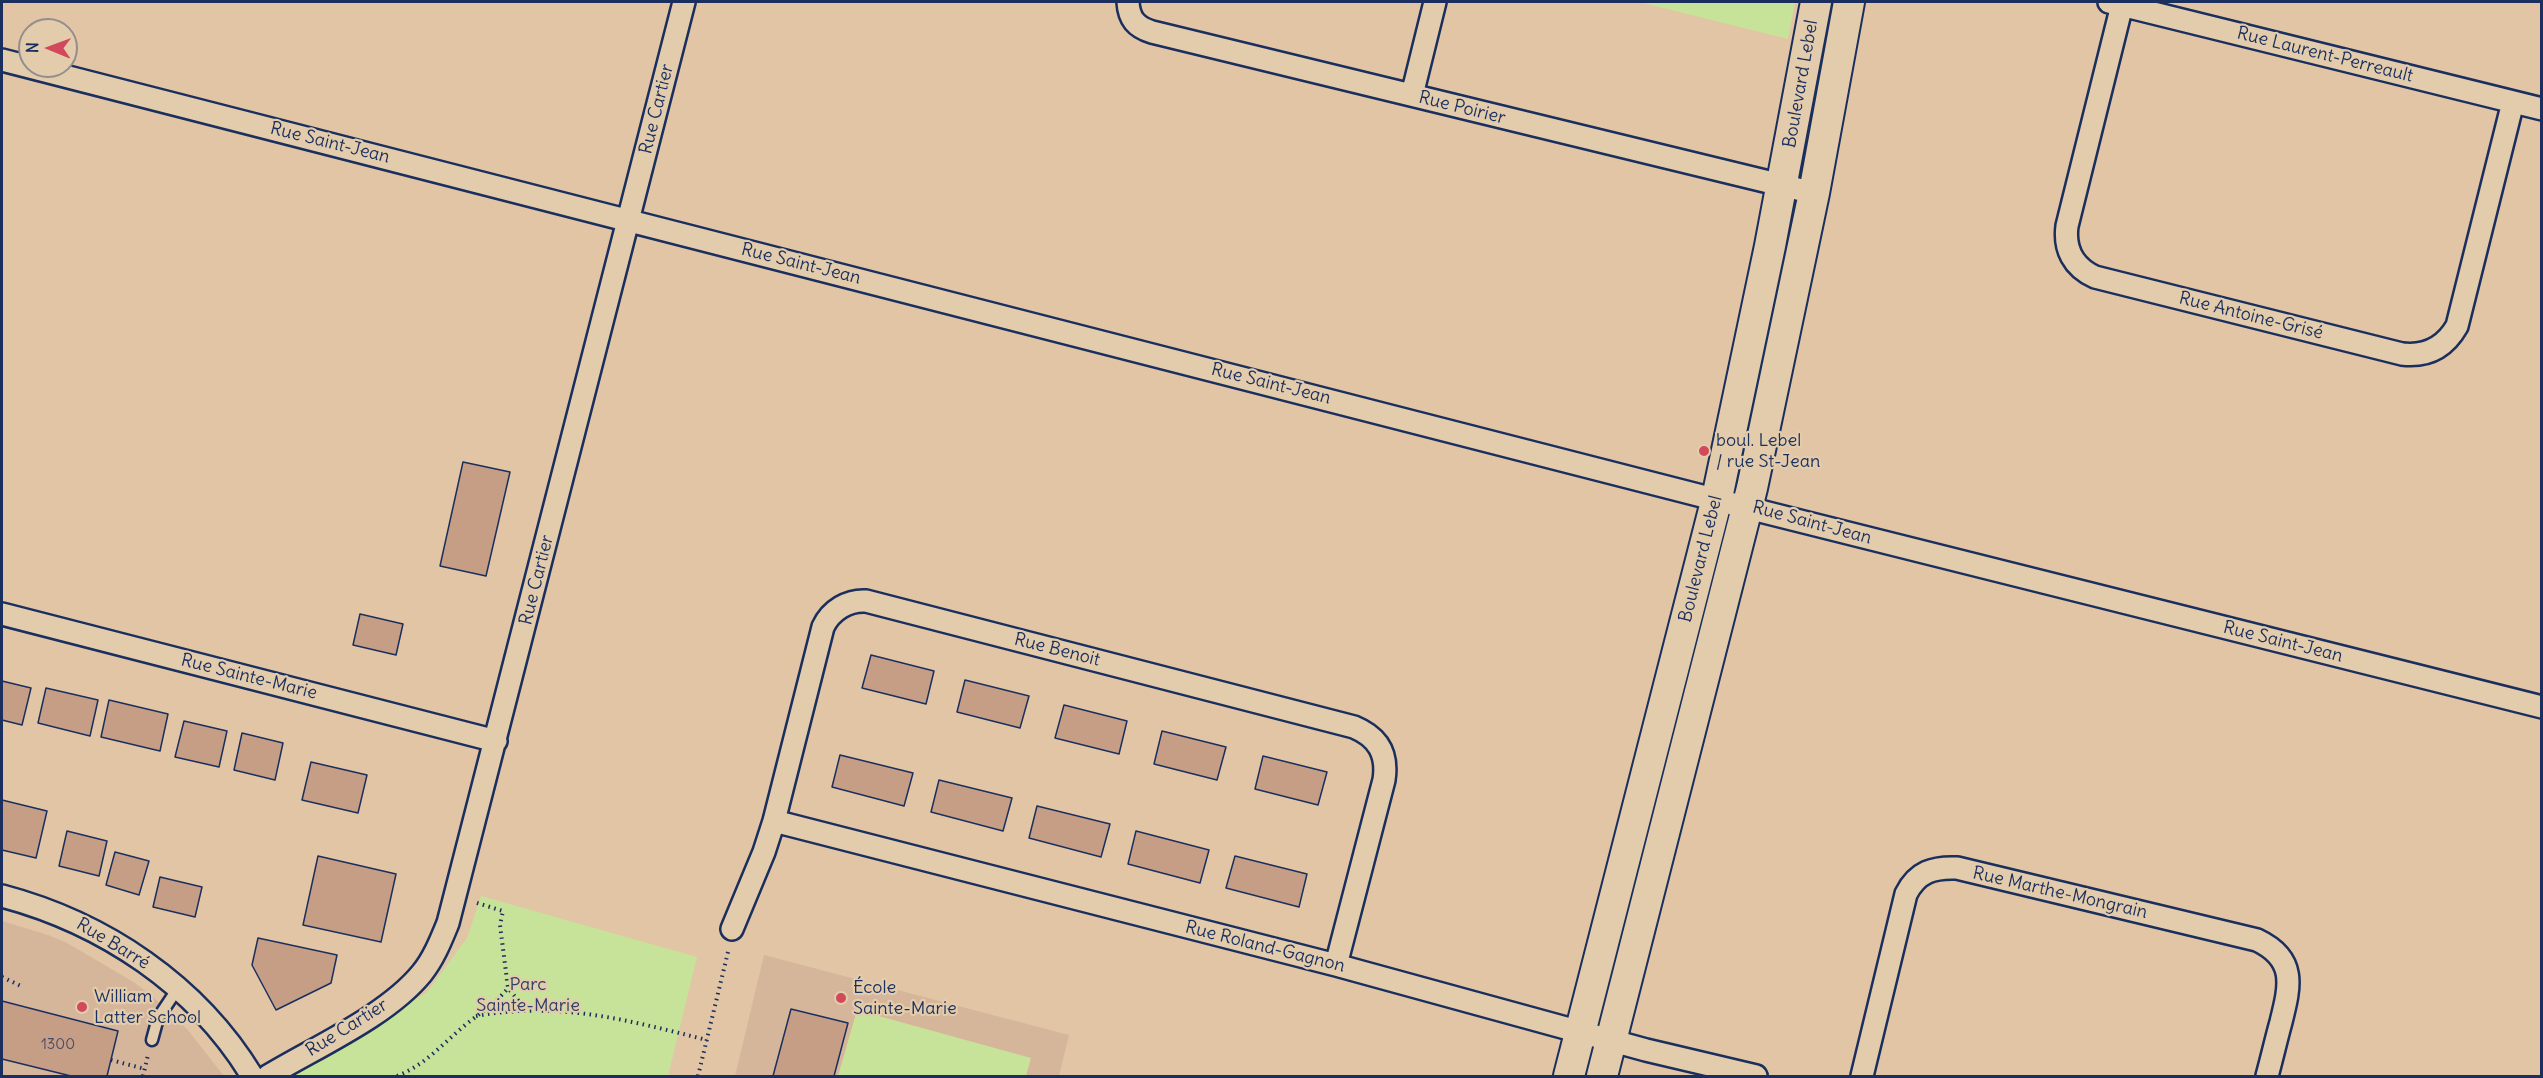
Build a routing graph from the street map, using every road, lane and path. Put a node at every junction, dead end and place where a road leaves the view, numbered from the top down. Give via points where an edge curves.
1 (684, 2) edge
2 (1128, 2) edge
3 (1435, 2) edge
4 (1816, 2) edge
5 (1849, 2) edge
6 (2115, 3) edge
7 (2, 60) edge
8 (1412, 95) junction
9 (2513, 102) junction
10 (2541, 109) edge
11 (1782, 186) junction
12 (1814, 193) junction
13 (628, 220) junction
14 (1717, 498) junction
15 (1748, 507) junction
16 (2, 614) edge
17 (2541, 707) edge
18 (496, 741) junction
19 (774, 821) junction
20 (2, 896) edge
21 (477, 903) dead end
22 (732, 929) joint
23 (1336, 965) junction
24 (2, 977) edge
25 (23, 987) dead end
26 (177, 988) junction
27 (508, 988) junction
28 (526, 1010) junction
29 (476, 1016) junction
30 (1580, 1031) junction
31 (152, 1040) joint
32 (707, 1040) junction
33 (1611, 1040) junction
34 (111, 1060) dead end
35 (145, 1069) junction
36 (143, 1077) edge
37 (252, 1077) edge
38 (268, 1077) edge
39 (397, 1077) edge
40 (698, 1077) edge
41 (1569, 1077) edge
42 (1602, 1077) edge
43 (1756, 1077) edge
44 (1862, 1077) edge
45 (2267, 1077) edge

1 - 13 street, Rue Cartier
2 - 8 street, Rue Poirier via 1131,18 1147,31
3 - 8 street
4 - 11 street, Boulevard Lebel
5 - 12 street, Boulevard Lebel
6 - 9 street, Rue Laurent-Perreault
6 - 9 street, Rue Antoine-Grisé via 2067,226 2067,248 2075,262 2095,277 2402,354 2413,356 2435,350 2457,326
7 - 13 street, Rue Saint-Jean
8 - 11 street, Rue Poirier
9 - 10 street, Rue Laurent-Perreault
11 - 12 street, Rue Poirier
11 - 14 street, Boulevard Lebel
12 - 15 street, Boulevard Lebel
13 - 14 street, Rue Saint-Jean
13 - 18 street, Rue Cartier
14 - 15 street, Rue Saint-Jean
14 - 30 street, Boulevard Lebel
15 - 17 street, Rue Saint-Jean
15 - 33 street, Boulevard Lebel
16 - 18 street, Rue Sainte-Marie
18 - 38 street, Rue Cartier via 448,923 423,972 381,1010
19 - 22 street, Rue Benoit
19 - 23 street, Rue Roland-Gagnon
19 - 23 street, Rue Benoit via 823,627 844,605 866,601 1354,727 1368,734 1382,749 1385,771
20 - 26 street, Rue Barré via 90,928 132,953
21 - 27 path via 503,911 500,925
22 - 32 path
23 - 30 street, Rue Roland-Gagnon
24 - 25 path
26 - 31 lane via 158,1018
26 - 37 street, Rue Barré via 226,1039
27 - 28 path
27 - 29 path
28 - 29 path
28 - 32 path via 604,1015
29 - 39 path via 422,1064
30 - 33 street, Rue Roland-Gagnon
30 - 41 street, Boulevard Lebel
31 - 35 path
32 - 40 path
33 - 42 street, Boulevard Lebel
33 - 43 street, Rue Roland-Gagnon
34 - 35 path
35 - 36 path
44 - 45 street, Rue Marthe-Mongrain via 1906,894 1917,878 1943,867 2266,944 2281,959 2289,980

